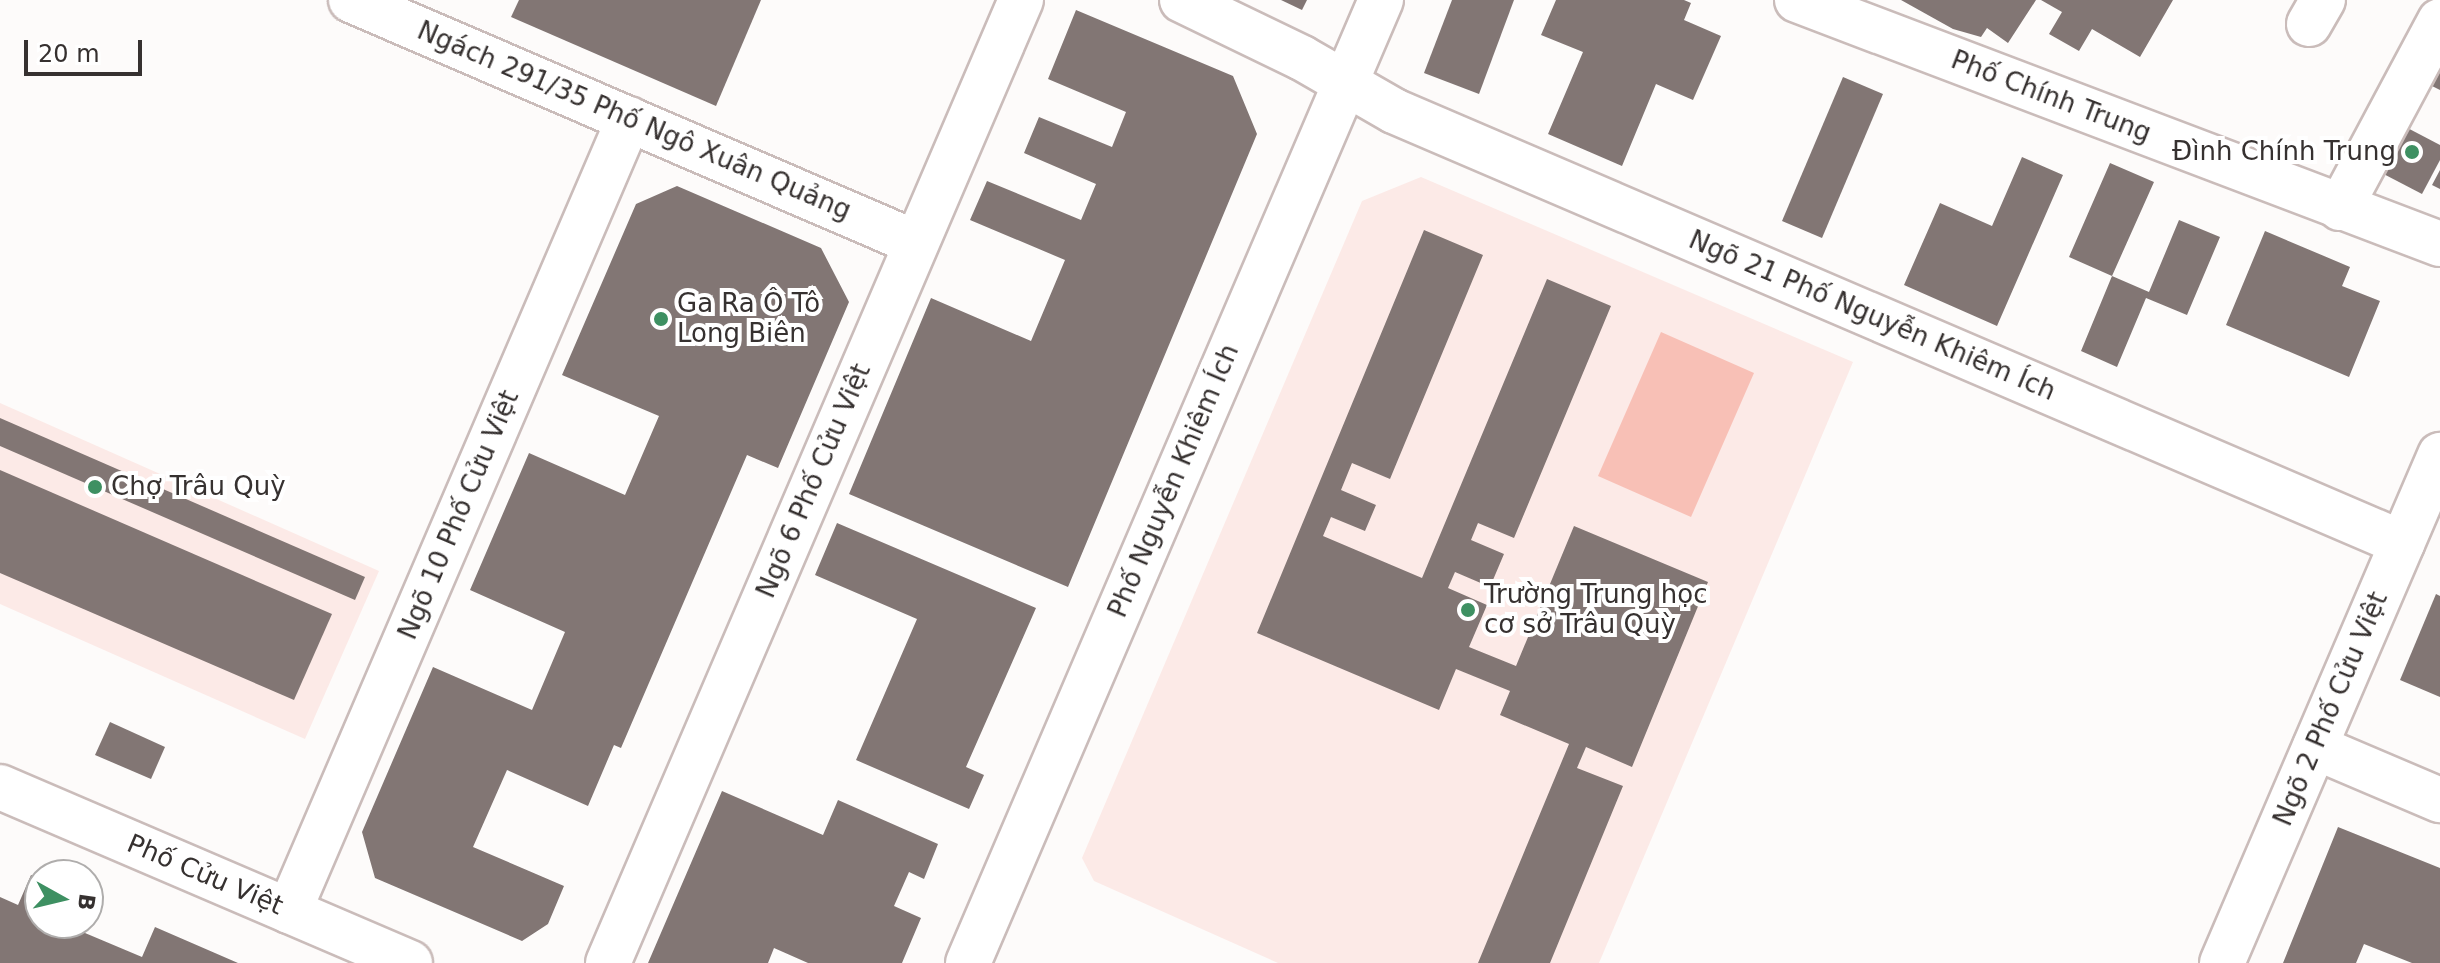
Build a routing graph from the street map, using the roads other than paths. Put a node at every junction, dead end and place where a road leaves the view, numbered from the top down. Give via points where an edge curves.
1 (351, 0) edge
2 (1021, 0) edge
3 (1381, 0) edge
4 (1797, 0) edge
5 (1196, 3) edge
6 (1843, 9) edge
7 (2440, 21) edge
8 (1345, 83) junction
9 (629, 119) junction
10 (2340, 208) junction
11 (916, 243) junction
12 (2440, 244) edge
13 (2440, 455) edge
14 (2402, 543) junction
15 (2315, 747) junction
16 (0, 787) edge
17 (2440, 800) edge
18 (289, 911) junction
19 (410, 963) edge
20 (608, 963) edge
21 (968, 963) edge
22 (2222, 963) edge

1 - 9 street, Ngách 291/35 Phố Ngô Xuân Quảng
2 - 11 street, Ngõ 6 Phố Cửu Việt
3 - 8 street, Phố Nguyễn Khiêm Ích
4 - 6 street, Phố Chính Trung
5 - 8 street, Ngõ 21 Phố Nguyễn Khiêm Ích
6 - 10 street, Phố Chính Trung
7 - 10 street
8 - 14 street, Ngõ 21 Phố Nguyễn Khiêm Ích via 1394,111
8 - 21 street, Phố Nguyễn Khiêm Ích
9 - 11 street, Ngách 291/35 Phố Ngô Xuân Quảng
9 - 18 street, Ngõ 10 Phố Cửu Việt
10 - 12 street, Phố Chính Trung
11 - 20 street, Ngõ 6 Phố Cửu Việt
13 - 14 street, Ngõ 2 Phố Cửu Việt
14 - 15 street, Ngõ 2 Phố Cửu Việt
15 - 17 street
15 - 22 street, Ngõ 2 Phố Cửu Việt
16 - 18 street, Phố Cửu Việt
18 - 19 street, Phố Cửu Việt

